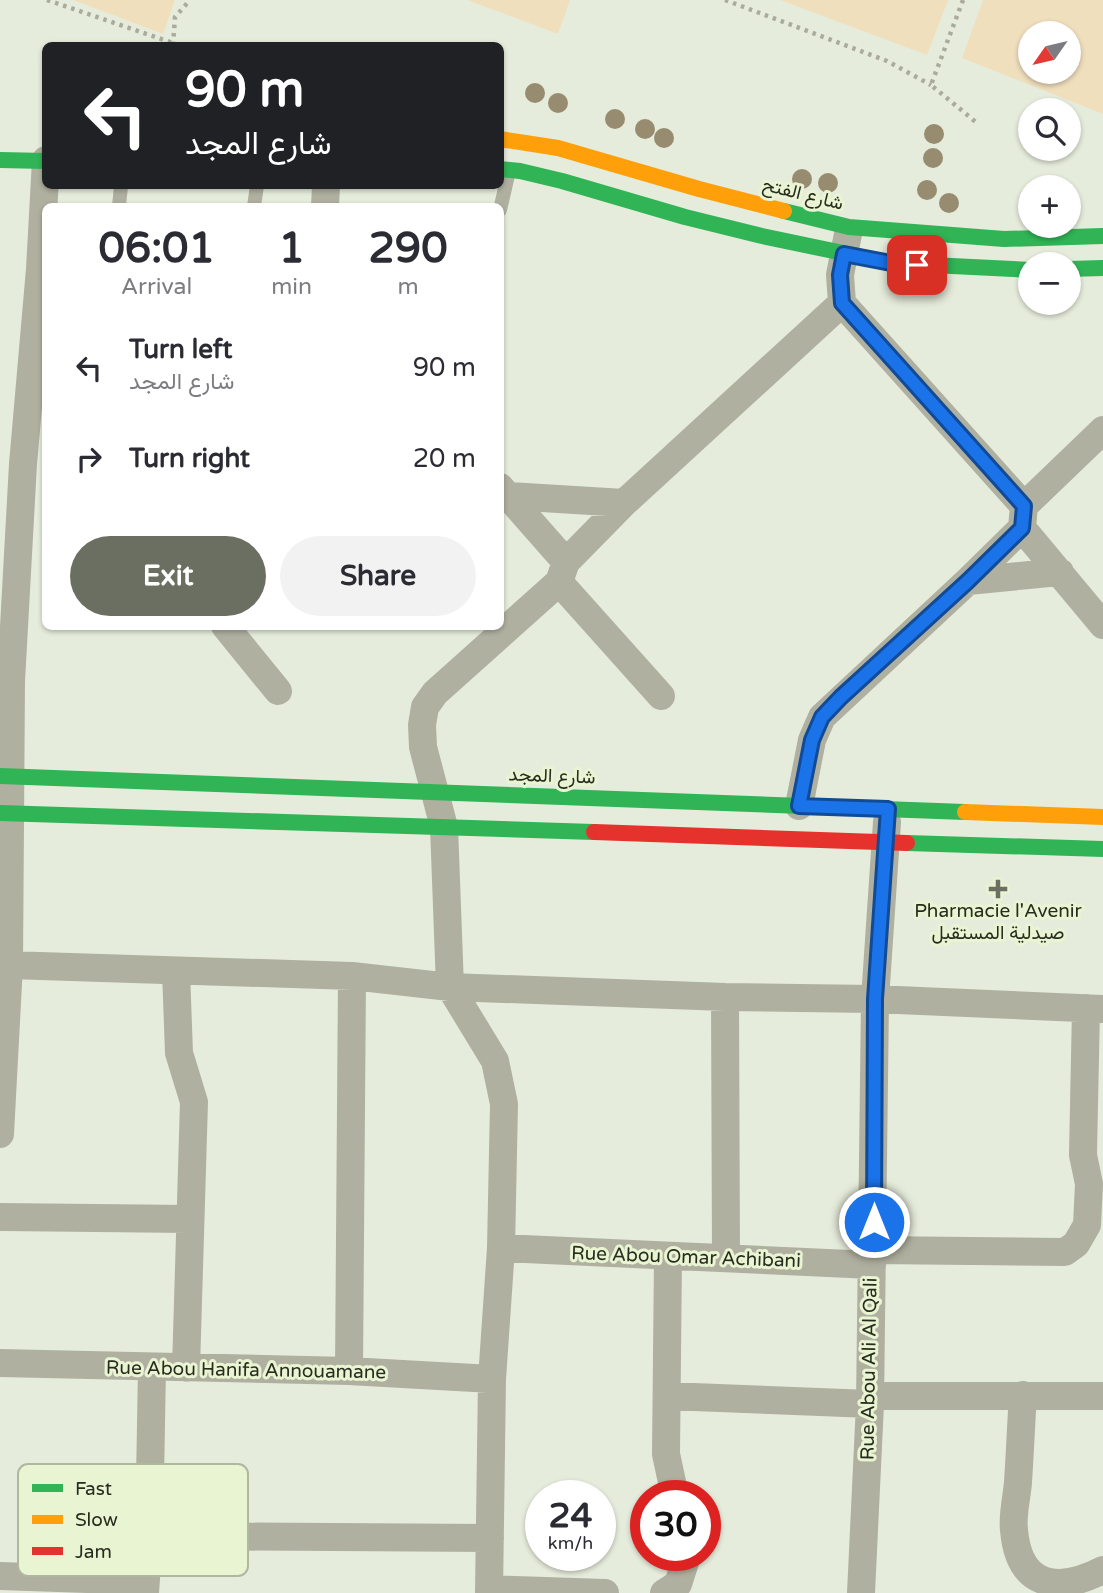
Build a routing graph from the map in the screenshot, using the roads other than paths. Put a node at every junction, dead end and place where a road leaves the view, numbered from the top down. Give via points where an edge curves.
1 (504, 140) edge
2 (0, 160) edge
3 (42, 161) edge
4 (505, 170) edge
5 (639, 172) junction
6 (504, 188) edge
7 (629, 200) junction
8 (42, 226) edge
9 (1103, 236) edge
10 (846, 241) junction
11 (1103, 268) edge
12 (1081, 269) edge
13 (1018, 270) edge
14 (842, 303) junction
15 (1103, 430) edge
16 (34, 465) edge
17 (505, 491) edge
18 (624, 503) junction
19 (1023, 517) junction
20 (563, 572) junction
21 (1059, 572) junction
22 (968, 581) junction
23 (1103, 625) edge
24 (504, 627) edge
25 (228, 630) edge
26 (501, 630) edge
27 (278, 691) dead end
28 (661, 696) dead end
29 (6, 776) edge
30 (435, 792) junction
31 (799, 806) junction
32 (888, 809) junction
33 (6, 814) edge
34 (1103, 817) edge
35 (444, 827) junction
36 (886, 842) junction
37 (1103, 849) edge
38 (9, 965) junction
39 (176, 971) junction
40 (352, 976) junction
41 (450, 987) junction
42 (725, 997) junction
43 (875, 999) junction
44 (1095, 1008) edge
45 (0, 1134) edge
46 (0, 1217) edge
47 (190, 1219) junction
48 (501, 1248) junction
49 (668, 1257) junction
50 (873, 1257) junction
51 (726, 1258) junction
52 (0, 1363) edge
53 (152, 1368) junction
54 (186, 1368) junction
55 (349, 1371) junction
56 (492, 1379) junction
57 (1023, 1395) junction
58 (667, 1396) junction
59 (1103, 1396) edge
60 (871, 1400) junction
61 (150, 1464) edge
62 (672, 1480) edge
63 (248, 1537) edge
64 (490, 1538) junction
65 (1103, 1570) edge
66 (682, 1571) edge
67 (0, 1576) edge
68 (145, 1587) edge
69 (489, 1591) edge
70 (604, 1593) edge
71 (664, 1593) edge
72 (861, 1593) edge

1 - 5 main road, شارع الفتح via 558,148
2 - 3 main road
4 - 6 lane
4 - 7 main road, شارع الفتح
5 - 7 main road
5 - 10 main road, شارع الفتح
7 - 10 main road, شارع الفتح via 749,233
8 - 16 street
9 - 10 main road, شارع الفتح
10 - 13 main road, شارع الفتح via 891,263
10 - 14 street via 840,275
11 - 12 main road
14 - 18 street
14 - 19 street
15 - 19 street
16 - 29 street via 11,681
17 - 18 street
17 - 20 street
18 - 20 street
19 - 21 street
19 - 22 street
20 - 24 street
20 - 28 street
21 - 22 street
21 - 23 street
22 - 31 street via 822,717 812,740
25 - 27 street
26 - 30 street via 425,706 422,747
29 - 30 main road, شارع المجد
29 - 33 street
30 - 31 main road, شارع المجد
30 - 35 street
31 - 32 main road, شارع المجد
32 - 34 main road, شارع المجد
32 - 36 street, Rue Abou Ali Al Qali
33 - 35 main road
33 - 38 street
35 - 36 main road
35 - 41 street
36 - 37 main road
36 - 43 street, Rue Abou Ali Al Qali
38 - 39 street
38 - 45 street
39 - 40 street
39 - 47 street via 179,1053 194,1102
40 - 41 street
40 - 55 street
41 - 42 street
41 - 48 street via 495,1060 501,1082
42 - 43 street
42 - 51 street
43 - 44 street
43 - 50 street, Rue Abou Ali Al Qali
44 - 50 street, Rue Abou Omar Achibani via 1083,1155 1089,1184 1087,1225 1076,1244 1065,1252
46 - 47 street
47 - 54 street
48 - 49 street, Rue Abou Omar Achibani
48 - 56 street
49 - 51 street, Rue Abou Omar Achibani
49 - 58 street
50 - 51 street, Rue Abou Omar Achibani
50 - 60 street, Rue Abou Ali Al Qali
52 - 53 street, Rue Abou Hanifa Annouamane
53 - 54 street, Rue Abou Hanifa Annouamane
53 - 61 street
54 - 55 street, Rue Abou Hanifa Annouamane
55 - 56 street, Rue Abou Hanifa Annouamane
56 - 64 street
57 - 59 street
57 - 60 street
57 - 65 street via 1013,1528 1018,1555 1041,1581 1061,1584
58 - 60 street
58 - 62 street via 666,1454
60 - 72 street, Rue Abou Ali Al Qali
63 - 64 street
64 - 69 street
66 - 71 street via 678,1584
67 - 68 street
69 - 70 street

